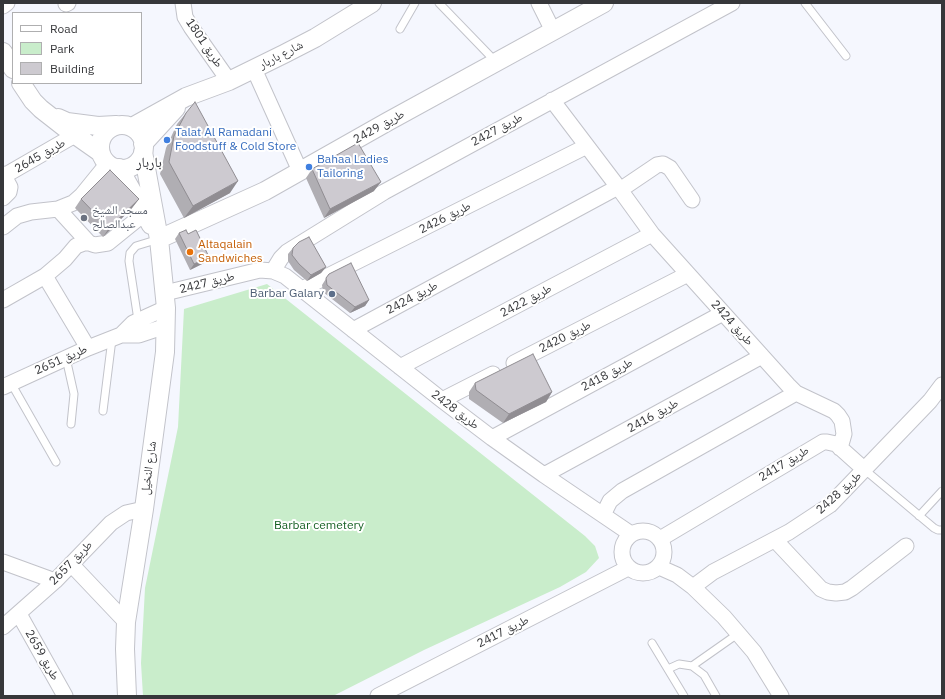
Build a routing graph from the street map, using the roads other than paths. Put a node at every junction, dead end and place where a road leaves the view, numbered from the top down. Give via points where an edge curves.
1 (7, 3) edge
2 (183, 3) edge
3 (372, 3) edge
4 (415, 3) edge
5 (439, 3) edge
6 (539, 3) edge
7 (604, 3) edge
8 (732, 3) edge
9 (806, 3) edge
10 (3, 6) edge
11 (400, 29) dead end
12 (553, 32) junction
13 (3, 52) edge
14 (846, 56) dead end
15 (497, 62) junction
16 (12, 67) edge
17 (254, 69) junction
18 (230, 81) junction
19 (22, 84) edge
20 (186, 98) junction
21 (552, 100) junction
22 (50, 116) junction
23 (124, 126) junction
24 (75, 135) junction
25 (587, 146) junction
26 (143, 148) junction
27 (109, 162) junction
28 (300, 171) junction
29 (4, 175) edge
30 (619, 188) junction
31 (3, 198) edge
32 (692, 200) dead end
33 (58, 208) junction
34 (145, 213) junction
35 (3, 227) edge
36 (652, 234) junction
37 (159, 239) junction
38 (89, 243) junction
39 (279, 273) junction
40 (688, 274) junction
41 (45, 276) junction
42 (302, 289) junction
43 (3, 300) edge
44 (165, 301) junction
45 (723, 313) junction
46 (138, 320) junction
47 (166, 326) junction
48 (353, 330) junction
49 (117, 337) junction
50 (88, 348) junction
51 (762, 356) junction
52 (66, 358) junction
53 (400, 367) junction
54 (7, 385) edge
55 (942, 386) edge
56 (796, 393) junction
57 (442, 400) junction
58 (103, 411) dead end
59 (71, 424) dead end
60 (492, 438) junction
61 (840, 448) junction
62 (56, 462) dead end
63 (865, 470) junction
64 (544, 475) junction
65 (942, 491) edge
66 (144, 509) junction
67 (603, 515) junction
68 (919, 516) junction
69 (942, 530) edge
70 (632, 534) junction
71 (660, 539) junction
72 (775, 540) junction
73 (906, 546) dead end
74 (3, 562) edge
75 (71, 564) junction
76 (659, 566) junction
77 (628, 568) junction
78 (55, 581) junction
79 (693, 587) junction
80 (19, 614) junction
81 (126, 622) junction
82 (3, 627) edge
83 (739, 633) junction
84 (652, 642) dead end
85 (692, 666) junction
86 (668, 669) junction
87 (65, 696) edge
88 (127, 696) edge
89 (378, 696) edge
90 (684, 696) edge
91 (716, 696) edge
92 (781, 696) edge

1 - 10 street
2 - 18 street, طريق 1801 via 191,27
3 - 17 street, شارع باربار via 315,38
4 - 11 lane
5 - 15 lane
6 - 12 street
7 - 12 street, طريق 2429
8 - 21 street, طريق 2427
9 - 14 lane
12 - 15 street, طريق 2429
13 - 16 street
15 - 28 street, طريق 2429 via 358,143
17 - 18 street, شارع باربار
17 - 28 street
18 - 20 street, شارع باربار
19 - 22 street, شارع النخيل via 33,101
20 - 23 street, شارع باربار
20 - 26 street, شارع باربار
21 - 25 street, طريق 2424
21 - 39 street, طريق 2427 via 382,188 287,252 281,258
22 - 23 street, شارع النخيل via 67,122
22 - 24 street, شارع النخيل
23 - 26 street via 137,131 142,138
23 - 27 street via 110,128 101,139 100,146
24 - 27 street, شارع النخيل
24 - 29 street, طريق 2645
25 - 30 street, طريق 2424
25 - 42 street, طريق 2426
26 - 27 street via 140,158 131,166
26 - 37 street, شارع النخيل
27 - 33 street via 82,195 72,203
27 - 34 street, شارع النخيل
28 - 37 street, طريق 2429 via 266,191
29 - 31 street, طريق 2645 via 10,187
30 - 32 street via 663,164 670,168
30 - 36 street, طريق 2424
30 - 48 street, طريق 2424
33 - 35 street via 17,216
33 - 38 street
34 - 37 street, شارع النخيل
34 - 38 street via 108,243
36 - 40 street, طريق 2424
36 - 53 street, طريق 2422
37 - 44 street, شارع النخيل
37 - 46 lane via 136,246 130,253
38 - 41 street via 73,248 65,259
39 - 42 street, طريق 2428
39 - 44 street, طريق 2427 via 254,271
40 - 45 street, طريق 2424
40 - 57 street, طريق 2420
41 - 43 street
41 - 50 street
42 - 48 street, طريق 2428
44 - 46 street, طريق 2651
44 - 47 street, شارع النخيل
45 - 51 street, طريق 2424
45 - 60 street, طريق 2418
46 - 49 street, طريق 2651
47 - 49 street, طريق 2651 via 139,335
47 - 66 street, شارع النخيل via 165,352
48 - 53 street, طريق 2428
49 - 50 street, طريق 2651
49 - 58 lane
50 - 52 street, طريق 2651
51 - 56 street, طريق 2424
51 - 64 street, طريق 2416
52 - 54 street, طريق 2651
52 - 59 lane via 74,394
53 - 57 street, طريق 2428
54 - 62 lane
55 - 63 street, طريق 2428
56 - 61 street, طريق 2424 via 838,415 842,421 844,434
56 - 67 street via 622,491 610,501
57 - 60 street, طريق 2428
60 - 64 street, طريق 2428
61 - 63 street, طريق 2417
61 - 71 street, طريق 2417 via 827,442 818,444
63 - 68 lane
63 - 72 street, طريق 2428 via 830,505
64 - 67 street, طريق 2428
65 - 68 lane
66 - 75 street, طريق 2657 via 126,513 111,523
66 - 81 street, شارع النخيل
67 - 70 street, طريق 2428
68 - 69 lane via 934,528
70 - 71 street via 637,531 649,532
70 - 77 street via 626,538 621,550
71 - 76 street via 664,556
72 - 73 street via 820,589 836,593 852,588
72 - 79 street, طريق 2428 via 713,572
74 - 78 street
75 - 78 street, طريق 2657
75 - 81 street
76 - 77 street via 647,574 633,572
76 - 79 street
77 - 89 street, طريق 2417
78 - 80 street, طريق 2657
79 - 83 street
80 - 82 street, طريق 2657
80 - 87 street, طريق 2659
81 - 88 street, شارع النخيل via 124,649
83 - 85 lane
83 - 92 street
84 - 86 lane
85 - 86 lane via 679,664
85 - 91 lane via 704,675
86 - 90 lane

